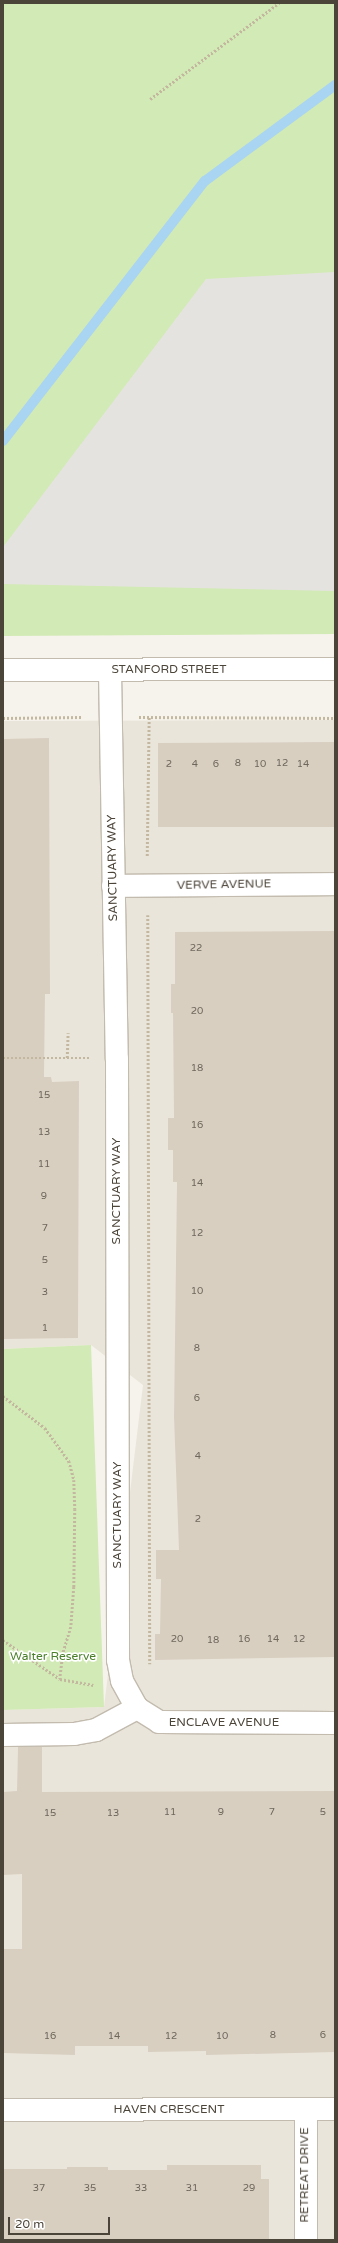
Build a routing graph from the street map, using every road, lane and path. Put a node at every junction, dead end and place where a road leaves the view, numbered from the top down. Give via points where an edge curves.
1 (279, 3) edge
2 (150, 99) dead end
3 (335, 669) edge
4 (3, 670) edge
5 (110, 671) junction
6 (111, 717) junction
7 (149, 717) junction
8 (3, 718) edge
9 (335, 718) edge
10 (335, 884) edge
11 (113, 886) junction
12 (147, 886) junction
13 (68, 1033) dead end
14 (3, 1058) edge
15 (67, 1058) junction
16 (117, 1059) junction
17 (3, 1396) edge
18 (3, 1640) edge
19 (150, 1669) dead end
20 (60, 1679) junction
21 (132, 1699) junction
22 (335, 1723) edge
23 (3, 1735) edge
24 (306, 2109) junction
25 (335, 2109) edge
26 (3, 2110) edge
27 (306, 2240) edge

1 - 2 path
3 - 5 street, STANFORD STREET
4 - 5 street, STANFORD STREET
5 - 6 street, SANCTUARY WAY
6 - 7 path
6 - 8 path
6 - 11 street, SANCTUARY WAY
7 - 9 path
7 - 12 path
10 - 12 street, VERVE AVENUE
11 - 12 street, VERVE AVENUE
11 - 16 street, SANCTUARY WAY
12 - 19 path
13 - 15 path
14 - 15 path
15 - 16 path
16 - 21 street, SANCTUARY WAY via 118,1660
17 - 20 path via 45,1428 69,1460 74,1480 74,1587 71,1627 63,1654
18 - 20 path
20 - 21 path
21 - 22 street, ENCLAVE AVENUE via 159,1722
21 - 23 street via 96,1730 74,1734
24 - 25 street, HAVEN CRESCENT
24 - 26 street, HAVEN CRESCENT
24 - 27 street, RETREAT DRIVE

